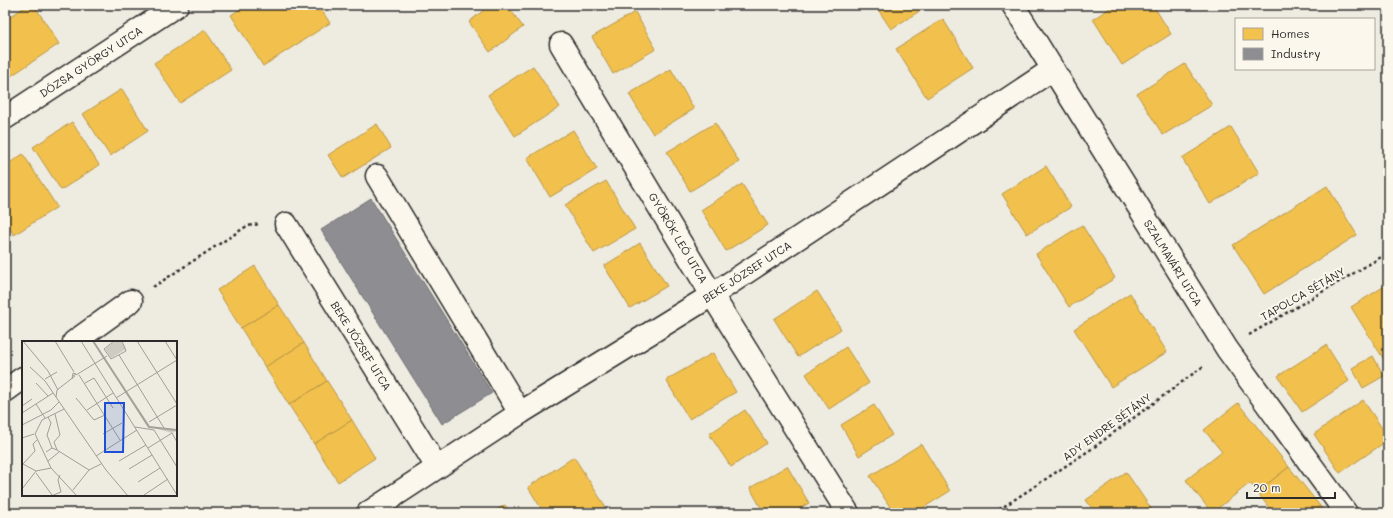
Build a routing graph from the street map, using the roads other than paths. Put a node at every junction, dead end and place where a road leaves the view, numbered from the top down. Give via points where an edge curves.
1 (177, 5) edge
2 (1013, 5) edge
3 (561, 44) dead end
4 (1053, 69) junction
5 (5, 118) edge
6 (377, 176) dead end
7 (286, 224) road end
8 (712, 295) junction
9 (131, 301) road end
10 (75, 341) edge
11 (22, 379) edge
12 (5, 391) edge
13 (520, 413) junction
14 (437, 467) junction
15 (368, 513) edge
16 (848, 513) edge
17 (1346, 513) edge

1 - 5 street, DÓZSA GYÖRGY UTCA
2 - 4 street, SZALMAVÁRI UTCA
3 - 8 street, GYÖRÖK LEÓ UTCA
4 - 8 street, BEKE JÓZSEF UTCA
4 - 17 street, SZALMAVÁRI UTCA via 1227,349
6 - 13 street
7 - 14 street, BEKE JÓZSEF UTCA
8 - 13 street, BEKE JÓZSEF UTCA
8 - 16 street, GYÖRÖK LEÓ UTCA
9 - 10 street
11 - 12 street
13 - 14 street, BEKE JÓZSEF UTCA
14 - 15 street, BEKE JÓZSEF UTCA

